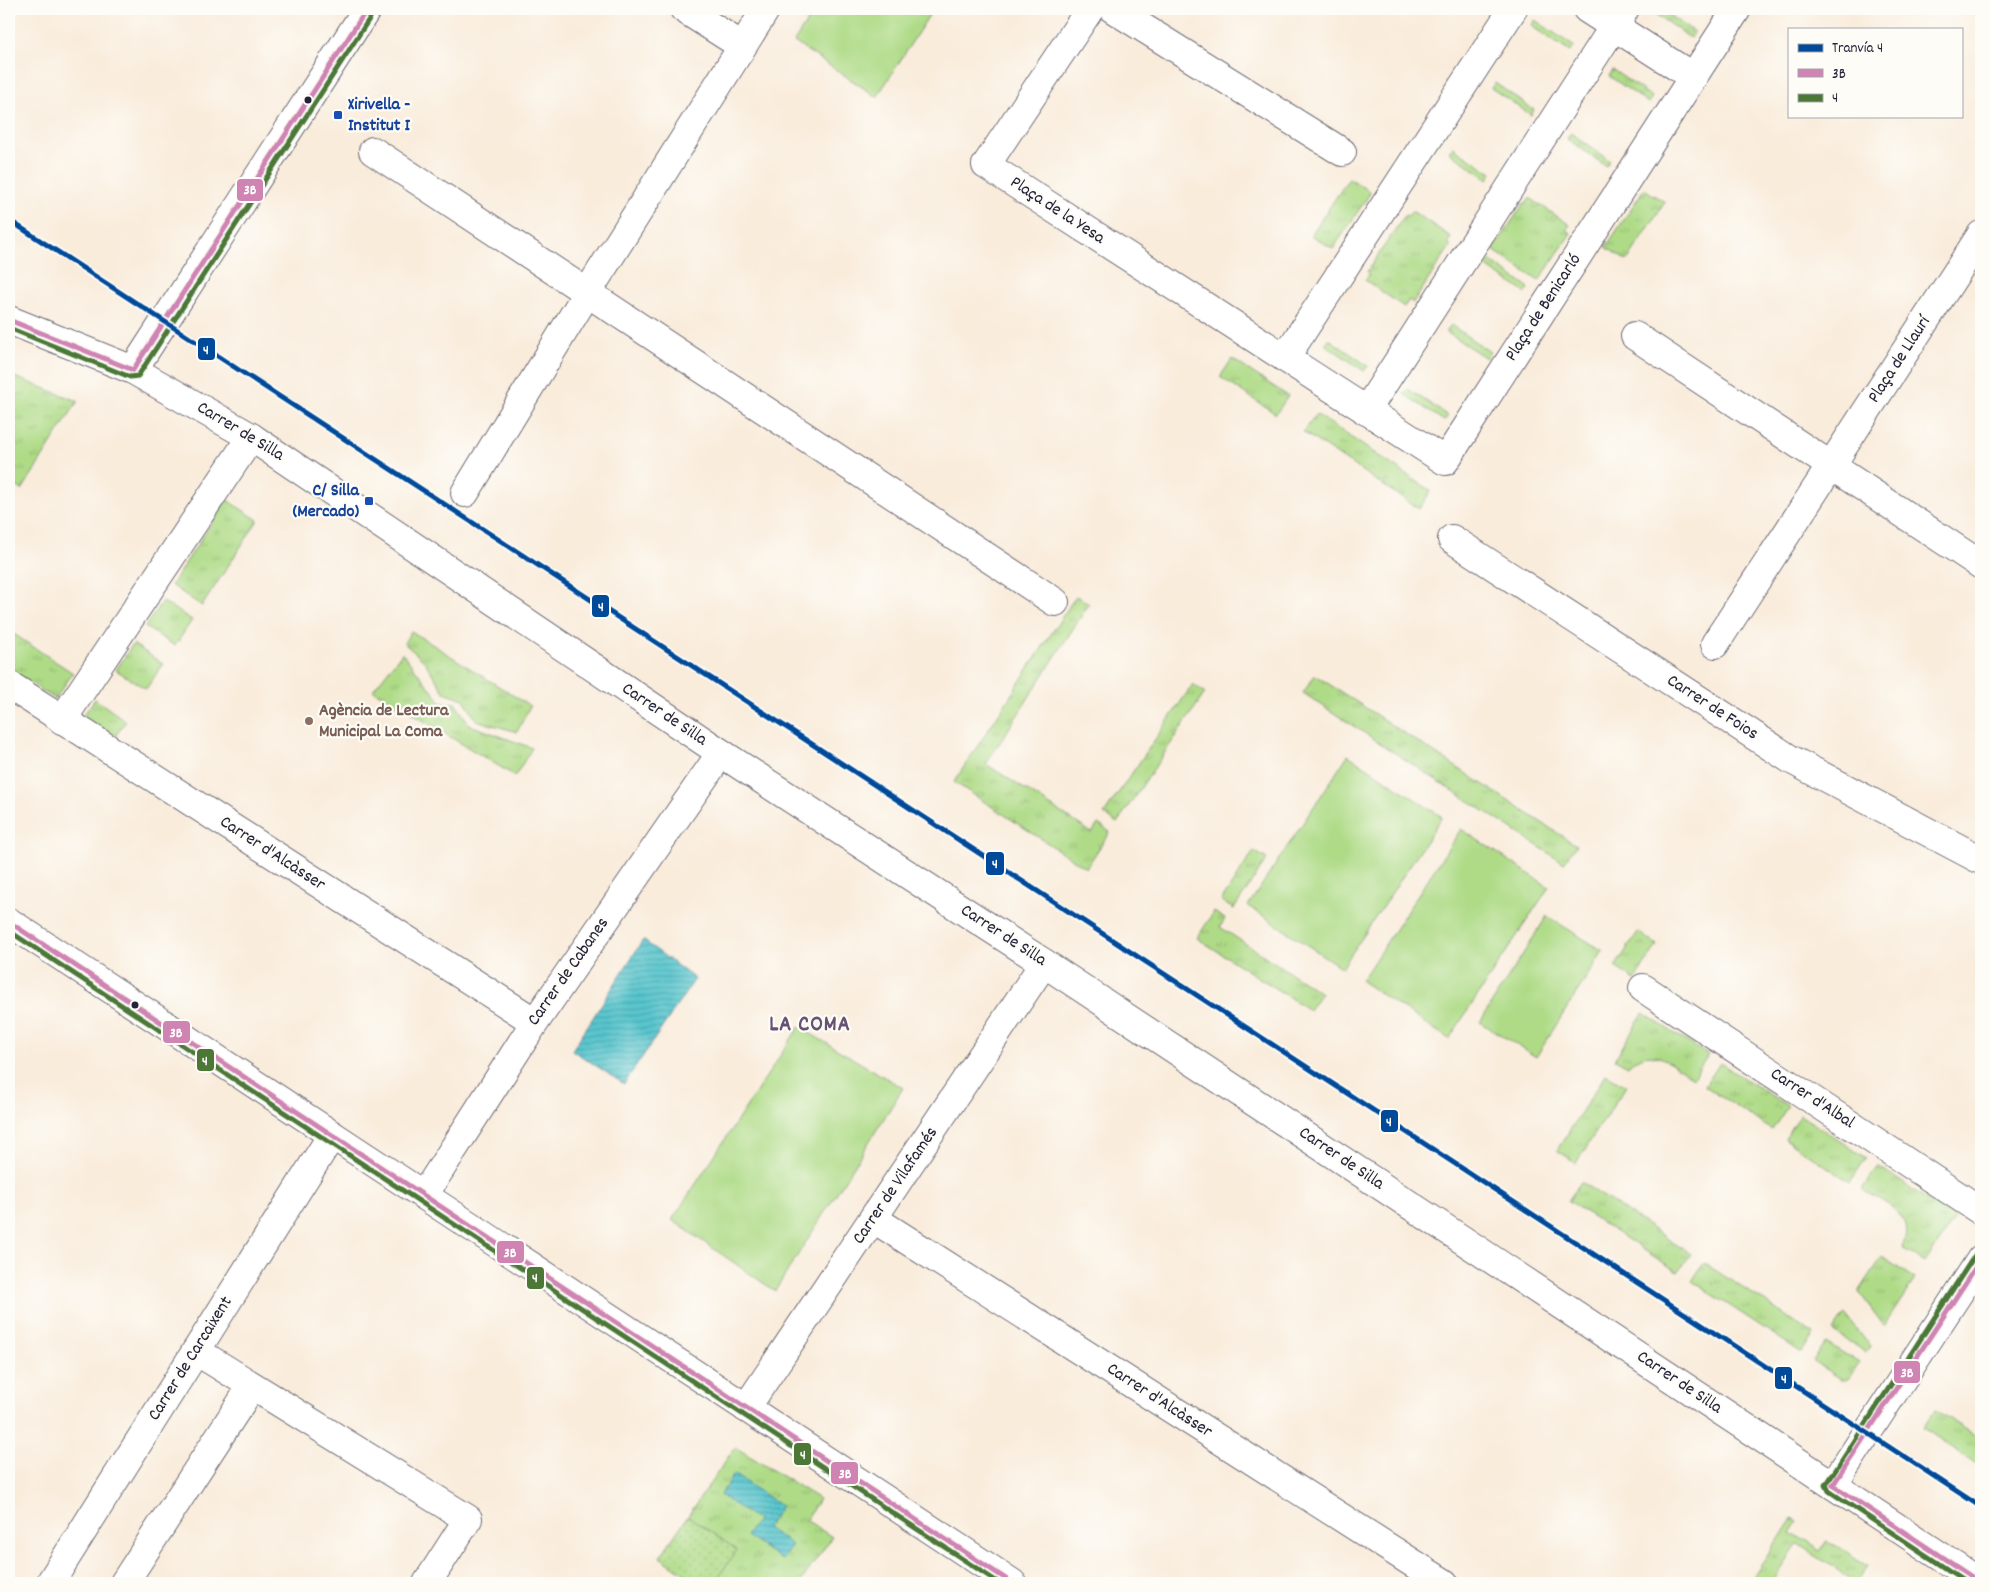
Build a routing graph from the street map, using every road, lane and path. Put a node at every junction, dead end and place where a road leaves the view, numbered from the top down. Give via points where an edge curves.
1 (368, 9) edge
2 (684, 9) edge
3 (1090, 9) edge
4 (1113, 9) edge
5 (1513, 9) edge
6 (1587, 9) edge
7 (1737, 9) edge
8 (762, 15) edge
9 (1619, 17) edge
10 (742, 46) junction
11 (1693, 77) junction
12 (373, 151) dead end
13 (1342, 152) dead end
14 (1977, 251) edge
15 (587, 292) junction
16 (9, 320) edge
17 (1636, 336) dead end
18 (1285, 358) junction
19 (133, 370) junction
20 (1366, 411) junction
21 (251, 437) junction
22 (1832, 466) junction
23 (465, 492) dead end
24 (1452, 539) dead end
25 (1981, 565) edge
26 (1055, 602) dead end
27 (1715, 644) dead end
28 (9, 685) edge
29 (62, 720) junction
30 (721, 753) junction
31 (1981, 860) edge
32 (9, 922) edge
33 (1044, 963) junction
34 (1643, 988) dead end
35 (535, 1022) junction
36 (332, 1135) junction
37 (424, 1195) junction
38 (1981, 1210) edge
39 (874, 1220) junction
40 (1981, 1259) edge
41 (196, 1350) junction
42 (252, 1386) junction
43 (746, 1408) junction
44 (1833, 1485) junction
45 (50, 1583) edge
46 (124, 1583) edge
47 (427, 1583) edge
48 (1012, 1583) edge
49 (1444, 1583) edge
50 (1981, 1583) edge

1 - 19 street
2 - 10 street
3 - 18 street, Plaça de la Yesa via 986,165
4 - 13 street
5 - 18 street
6 - 9 street
7 - 11 street, Plaça de Benicarló
8 - 10 street
9 - 11 street
9 - 20 street
10 - 15 street
11 - 20 street, Plaça de Benicarló via 1445,462
12 - 15 street
14 - 22 street, Plaça de Llaurí
15 - 23 street
15 - 26 street
16 - 19 street, Carrer de Silla
17 - 22 street
18 - 20 street, Plaça de Benicarló
19 - 21 street, Carrer de Silla
21 - 29 street
21 - 30 street, Carrer de Silla
22 - 25 street
22 - 27 street, Plaça de Llaurí
24 - 31 street, Carrer de Foios via 1790,759
28 - 29 street, Carrer d'Alcàsser
29 - 35 street, Carrer d'Alcàsser
30 - 33 street, Carrer de Silla
30 - 35 street, Carrer de Cabanes
32 - 36 street
33 - 39 street, Carrer de Vilafamés
33 - 44 street, Carrer de Silla
34 - 38 street, Carrer d'Albal
35 - 37 street, Carrer de Cabanes
36 - 37 street
36 - 41 street, Carrer de Carcaixent
37 - 43 street
39 - 43 street, Carrer de Vilafamés
39 - 49 street, Carrer d'Alcàsser
40 - 44 street
41 - 42 street
41 - 45 street, Carrer de Carcaixent
42 - 46 street
42 - 47 street via 468,1519
43 - 48 street
44 - 50 street, Carrer de Silla

